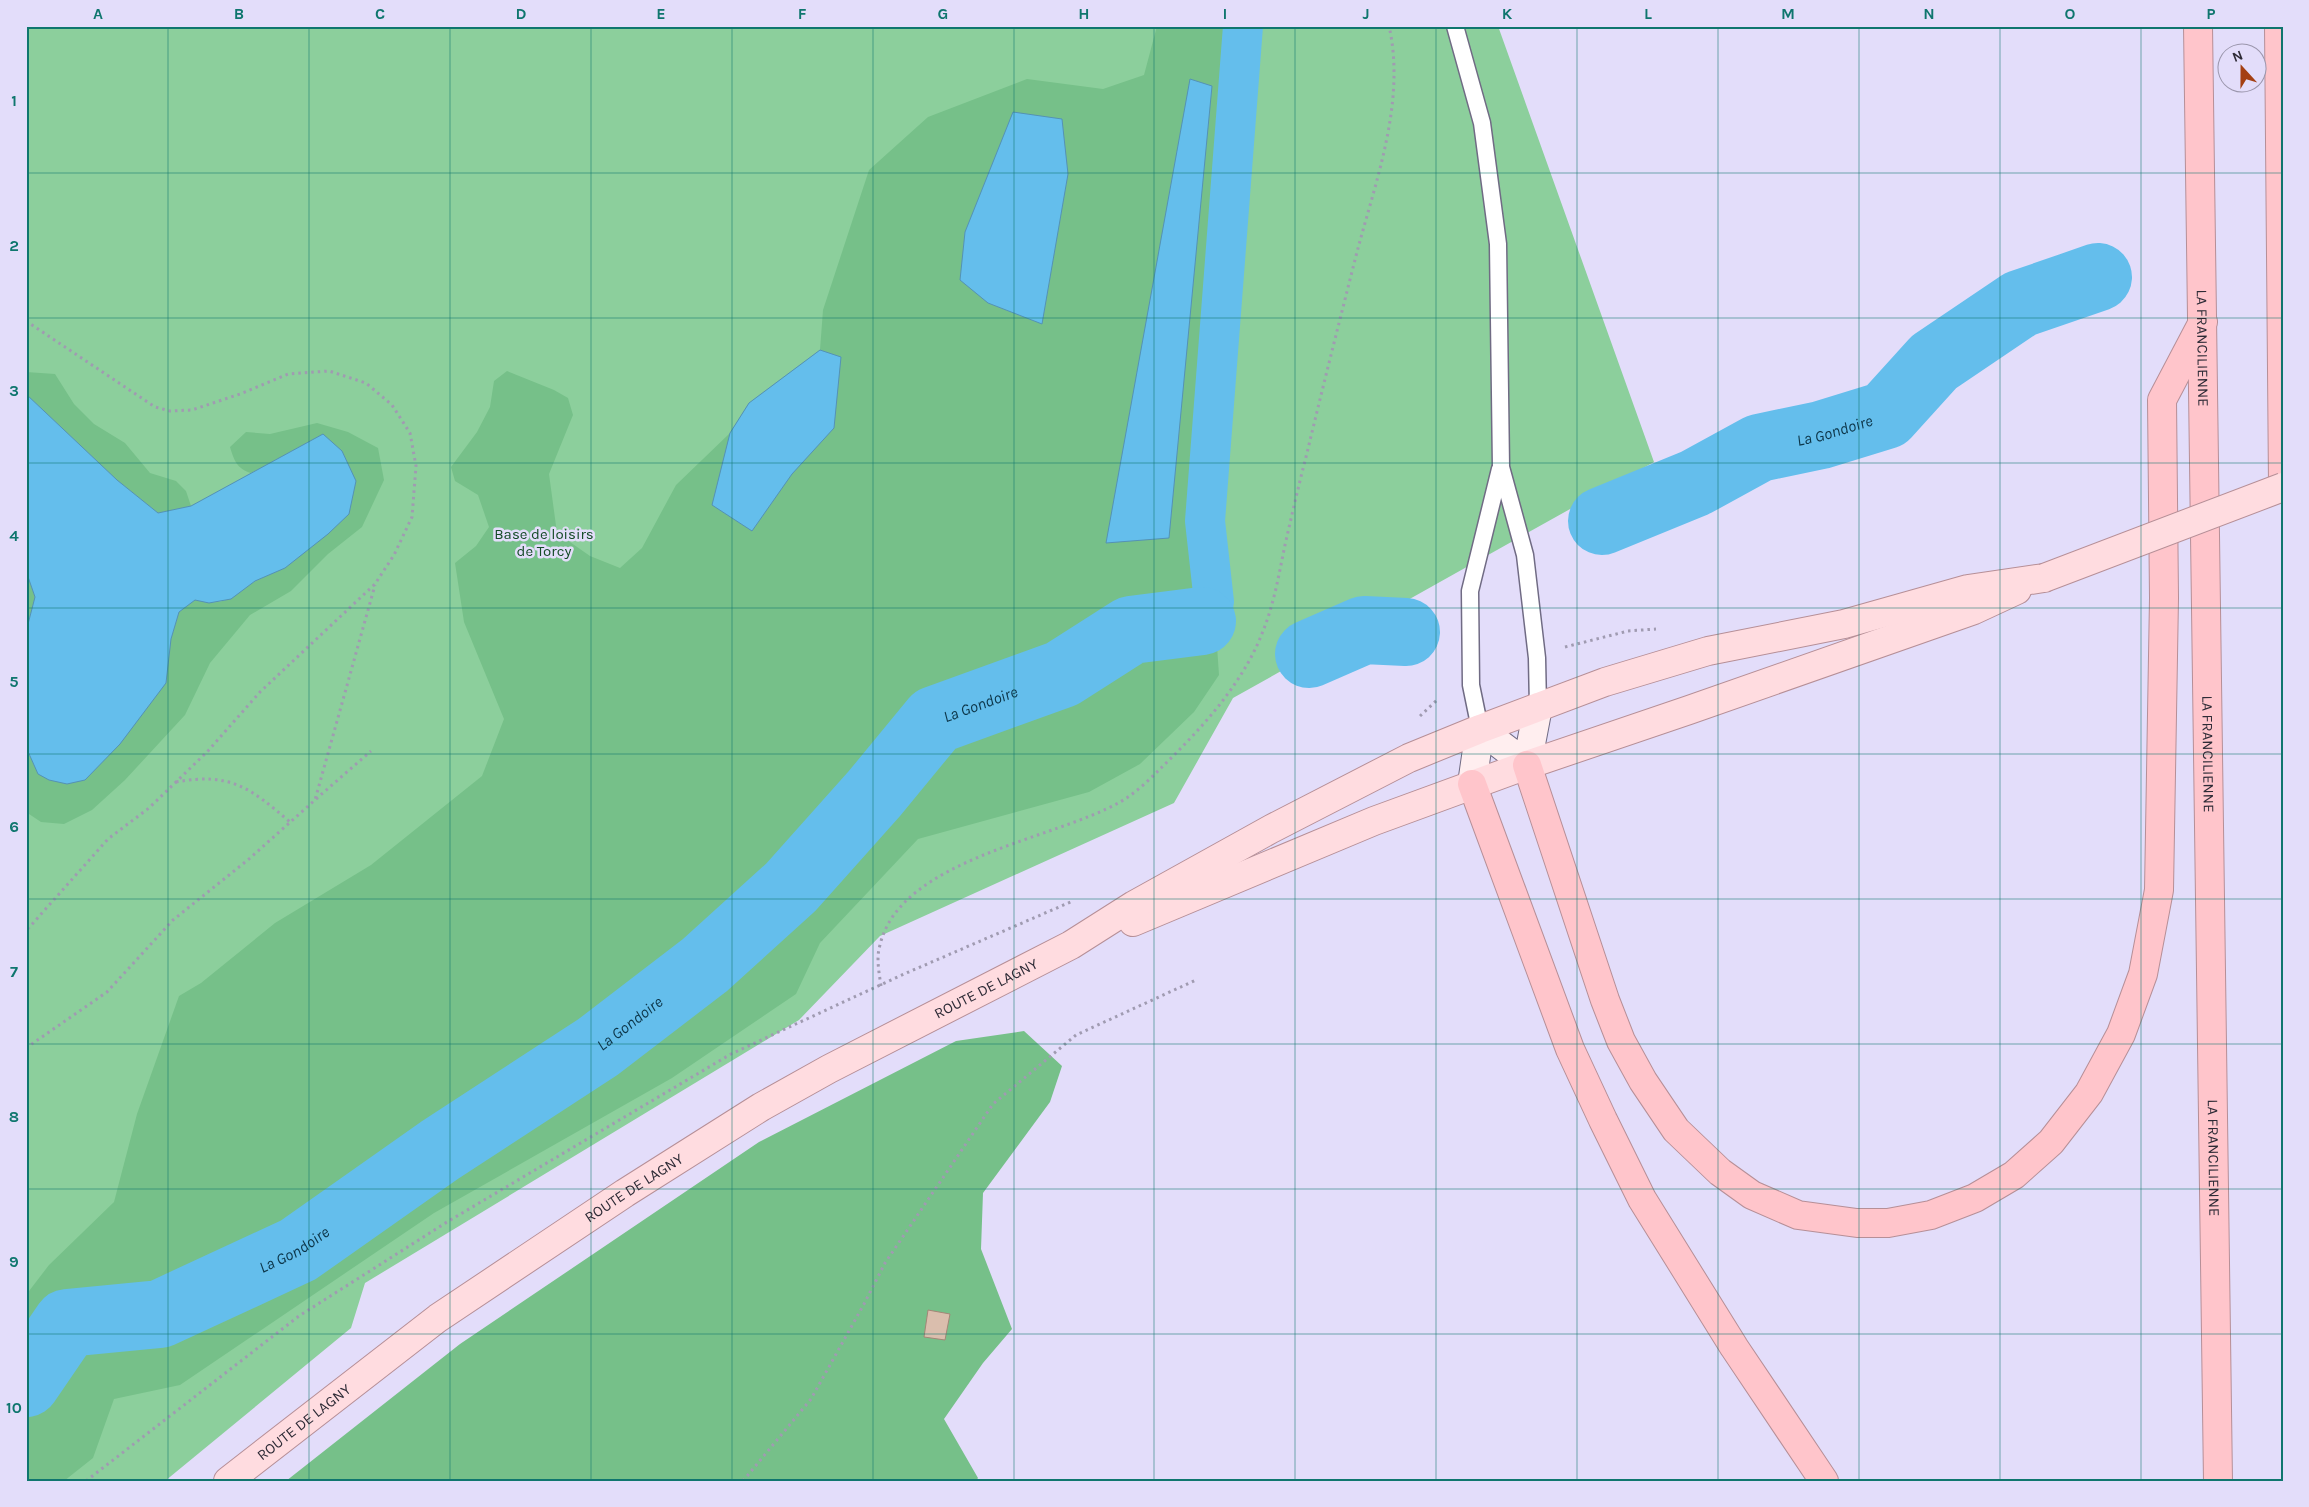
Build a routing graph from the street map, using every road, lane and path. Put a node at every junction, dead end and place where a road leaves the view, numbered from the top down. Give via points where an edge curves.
1 (1389, 26) edge
2 (1455, 26) edge
3 (2198, 26) edge
4 (2279, 26) edge
5 (26, 320) edge
6 (2203, 322) junction
7 (2282, 422) edge
8 (1501, 467) junction
9 (2283, 486) edge
10 (2044, 578) junction
11 (375, 584) junction
12 (1538, 707) junction
13 (1480, 729) junction
14 (370, 750) dead end
15 (1527, 764) junction
16 (175, 782) junction
17 (1472, 784) junction
18 (315, 800) junction
19 (290, 822) junction
20 (26, 931) edge
21 (1070, 945) junction
22 (1196, 980) dead end
23 (26, 1048) edge
24 (86, 1481) edge
25 (228, 1481) edge
26 (743, 1481) edge
27 (1824, 1481) edge
28 (2218, 1481) edge

1 - 24 path via 1394,47 1390,126 1275,593 1263,632 1246,667 1193,736 1149,780 1120,802 975,860 920,887 896,909 880,943 880,986 731,1054 447,1222 299,1316
2 - 8 lane via 1482,123 1498,244
3 - 6 highway, LA FRANCILIENNE
4 - 7 highway
5 - 11 path via 155,407 170,410 192,410 288,374 329,371 366,383 392,405 410,433 416,466 412,517 394,555
6 - 15 highway via 2162,400 2164,607 2159,890 2143,974 2121,1034 2090,1094 2051,1142 2014,1175 1975,1198 1931,1215 1888,1223 1857,1223 1798,1214 1752,1195 1720,1172 1676,1130 1642,1081 1621,1041
6 - 28 highway, LA FRANCILIENNE
7 - 9 highway
8 - 12 lane via 1525,555 1537,658
8 - 13 lane via 1470,591 1471,685
9 - 10 main road, bridge
10 - 12 main road via 1968,589 1844,624 1708,651 1605,682
10 - 15 main road via 1974,610
11 - 16 path via 260,692 207,752
11 - 18 path
12 - 13 main road
12 - 15 main road
13 - 15 main road
13 - 17 main road
13 - 21 main road via 1409,758 1302,812
14 - 18 path
15 - 17 main road
16 - 19 path via 216,778 243,786
16 - 20 path via 149,808 108,839
17 - 21 main road
17 - 27 highway via 1570,1049 1638,1191 1734,1347
18 - 19 path
19 - 23 path via 173,920 107,992
21 - 25 main road, ROUTE DE LAGNY via 829,1069 761,1107 625,1193 438,1318
22 - 26 path via 1076,1035 993,1104 885,1263 811,1399

